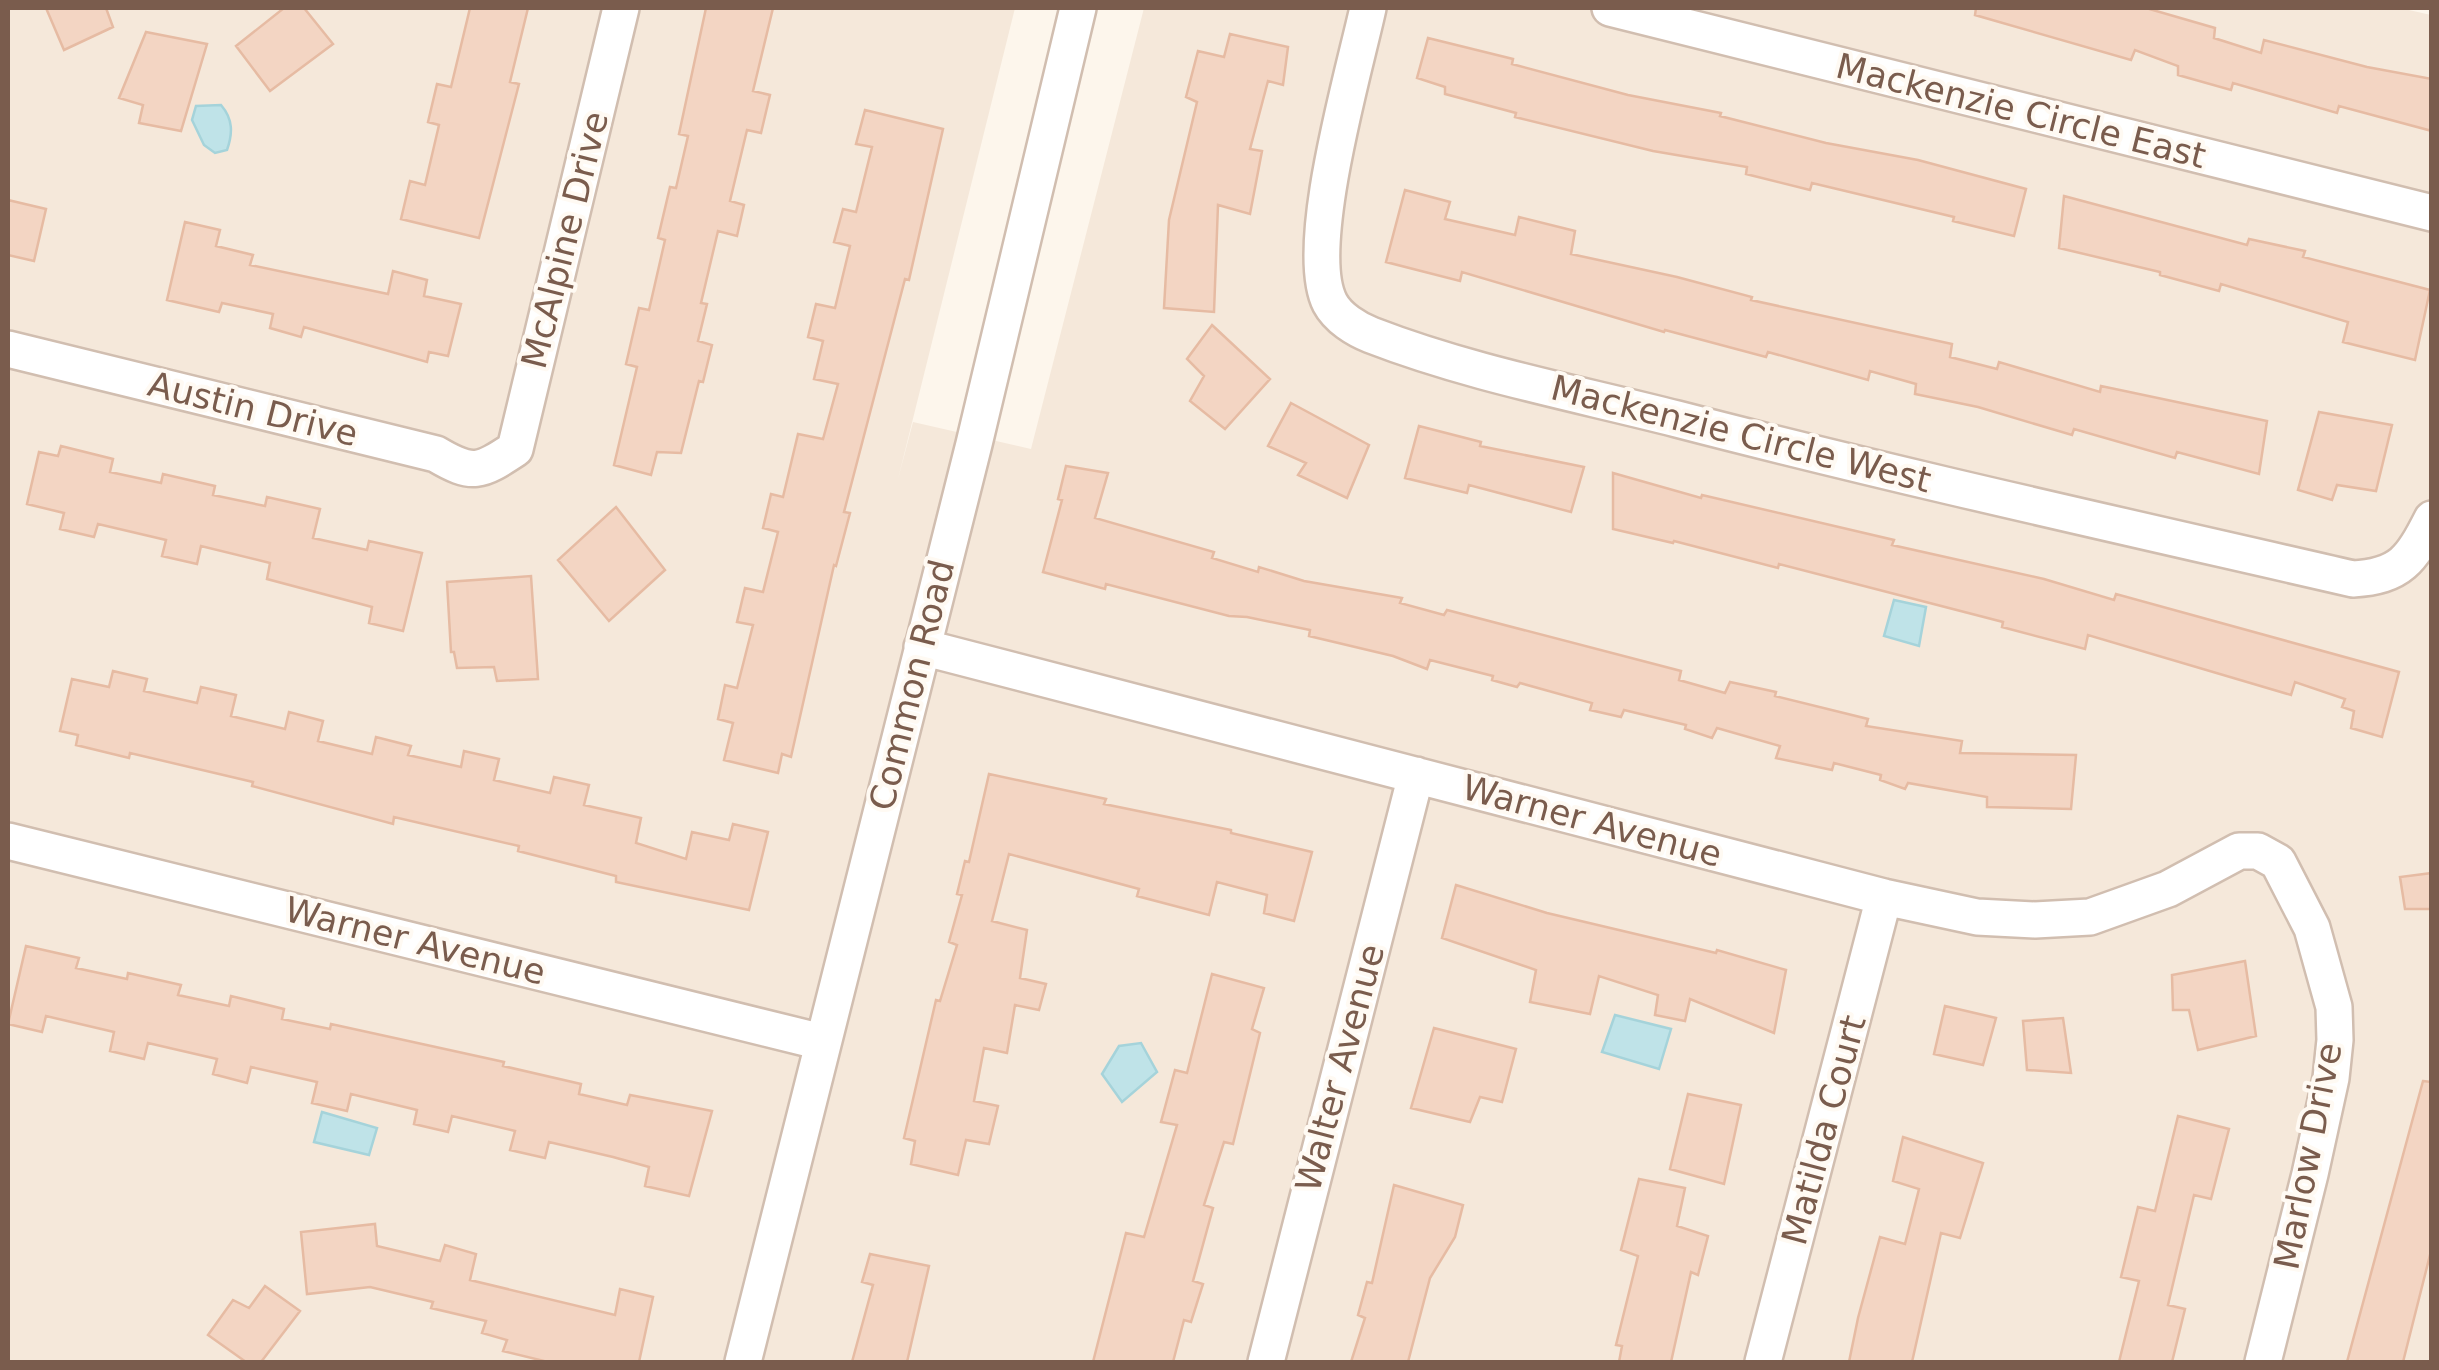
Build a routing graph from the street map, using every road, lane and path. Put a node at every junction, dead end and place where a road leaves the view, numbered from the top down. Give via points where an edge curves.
1 (621, 8) edge
2 (1078, 8) edge
3 (1368, 8) edge
4 (1610, 8) edge
5 (2432, 214) edge
6 (8, 349) edge
7 (494, 463) joint
8 (2432, 518) edge
9 (922, 647) junction
10 (1416, 775) junction
11 (8, 842) edge
12 (2258, 851) joint
13 (1884, 898) junction
14 (822, 1042) junction
15 (743, 1362) edge
16 (1266, 1362) edge
17 (1763, 1362) edge
18 (2263, 1362) edge

1 - 7 street, McAlpine Drive via 515,449
2 - 9 street, Common Road
3 - 8 street, Mackenzie Circle West via 1322,216 1323,282 1331,306 1367,334 1816,455 2353,579 2382,578 2404,564
4 - 5 street, Mackenzie Circle East
6 - 7 street, Austin Drive via 436,454 458,467 476,471
9 - 10 street, Warner Avenue
9 - 14 street, Common Road
10 - 13 street, Warner Avenue
10 - 16 street, Walter Avenue
11 - 14 street, Warner Avenue
12 - 13 street, Warner Avenue via 2239,852 2168,889 2090,917 1977,917
12 - 18 street, Marlow Drive via 2278,862 2312,928 2334,1006 2335,1040
13 - 17 street, Matilda Court
14 - 15 street, Common Road

